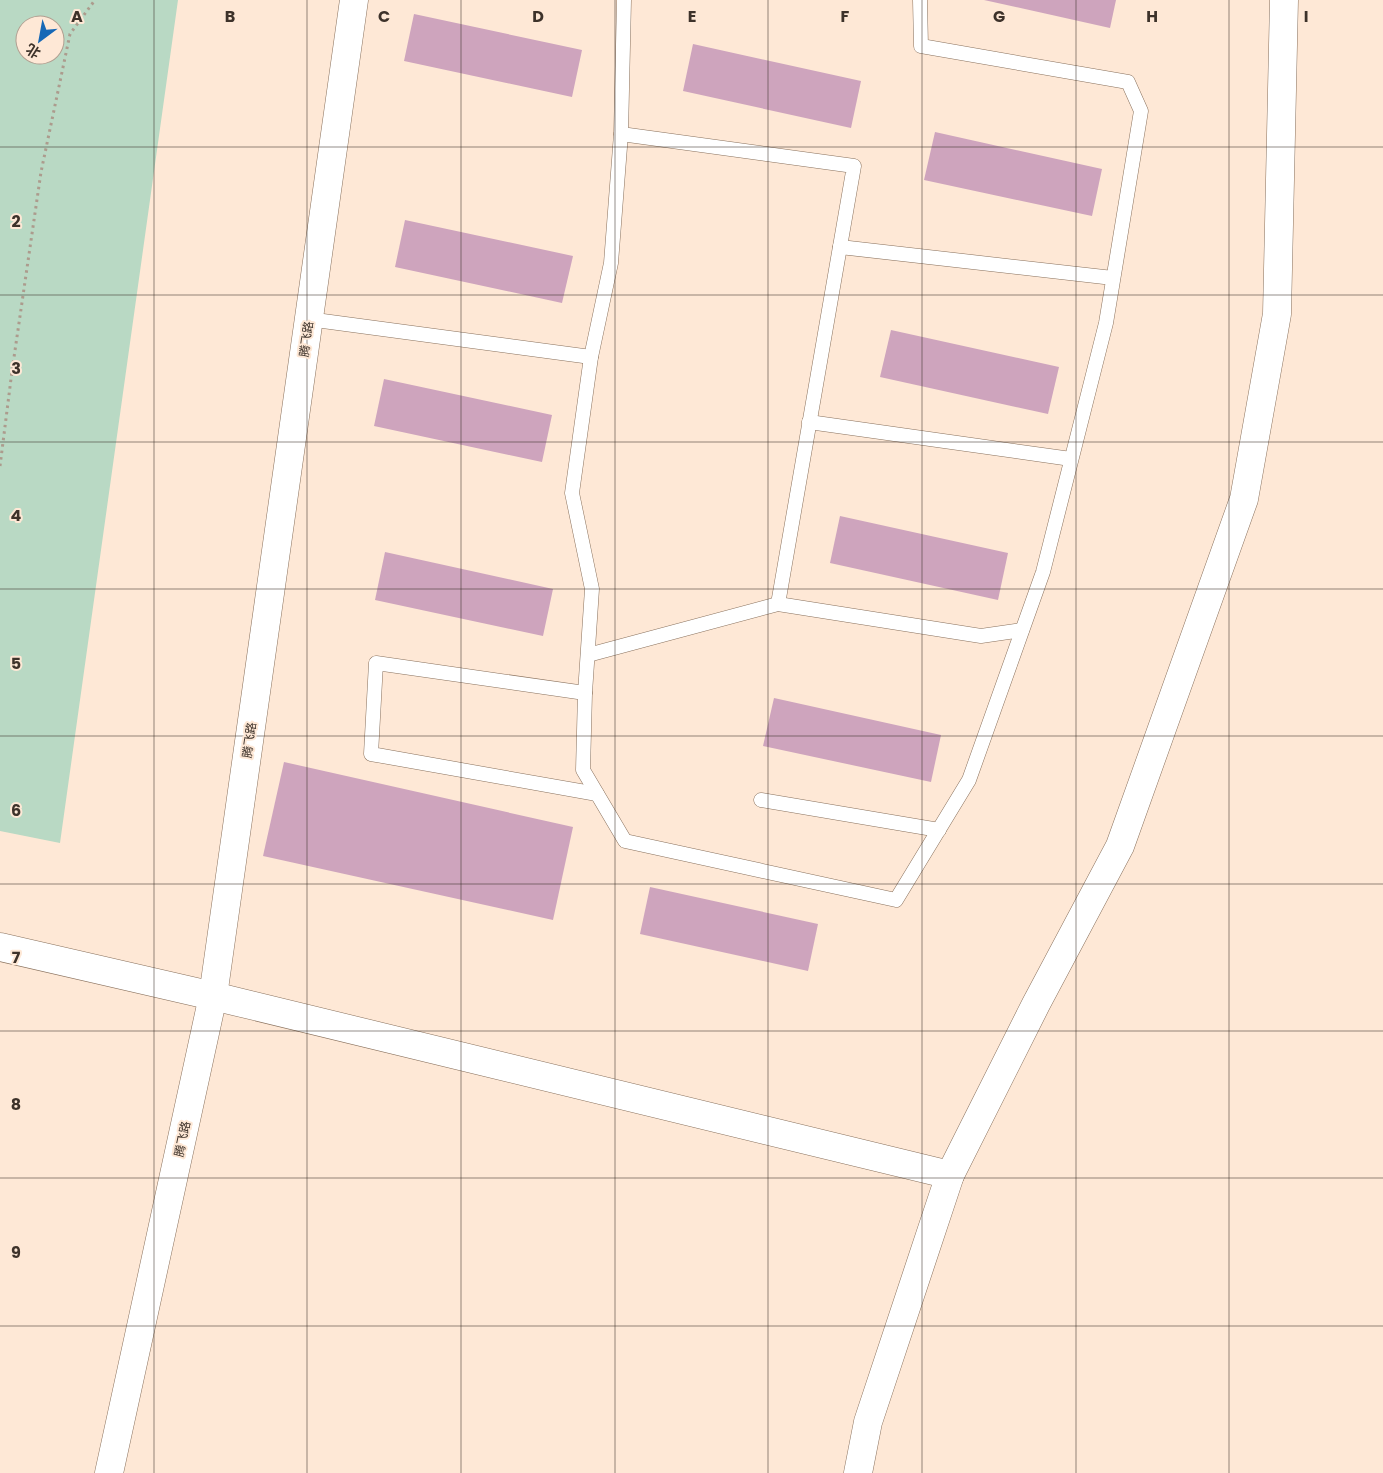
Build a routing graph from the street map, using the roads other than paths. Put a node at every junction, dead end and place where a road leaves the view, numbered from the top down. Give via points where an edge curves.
1 (354, 0) edge
2 (624, 0) edge
3 (920, 0) edge
4 (1284, 0) edge
5 (622, 134) junction
6 (840, 247) junction
7 (1113, 278) junction
8 (308, 319) junction
9 (591, 357) junction
10 (809, 422) junction
11 (1071, 459) junction
12 (778, 604) junction
13 (1022, 630) junction
14 (588, 655) junction
15 (585, 693) junction
16 (597, 794) junction
17 (761, 800) dead end
18 (938, 830) junction
19 (0, 947) edge
20 (213, 996) junction
21 (950, 1175) junction
22 (109, 1473) edge
23 (858, 1473) edge

1 - 8 street, 腾飞路
2 - 5 lane
3 - 7 lane via 921,46 1128,82 1141,111
4 - 21 street via 1277,314 1244,499 1120,846
5 - 6 lane via 854,166
5 - 9 lane via 611,263
6 - 7 lane
6 - 10 lane
7 - 11 lane via 1106,323
8 - 9 lane
8 - 20 street, 腾飞路
9 - 14 lane via 572,493 592,589
10 - 11 lane
10 - 12 lane
11 - 13 lane via 1043,572
12 - 13 lane via 981,636
12 - 14 lane
13 - 18 lane via 969,780
14 - 15 lane
15 - 16 lane via 583,770
15 - 16 lane via 376,664 371,754
16 - 18 lane via 625,841 896,900
17 - 18 lane
19 - 20 street
20 - 21 street
20 - 22 street, 腾飞路
21 - 23 street via 868,1422

